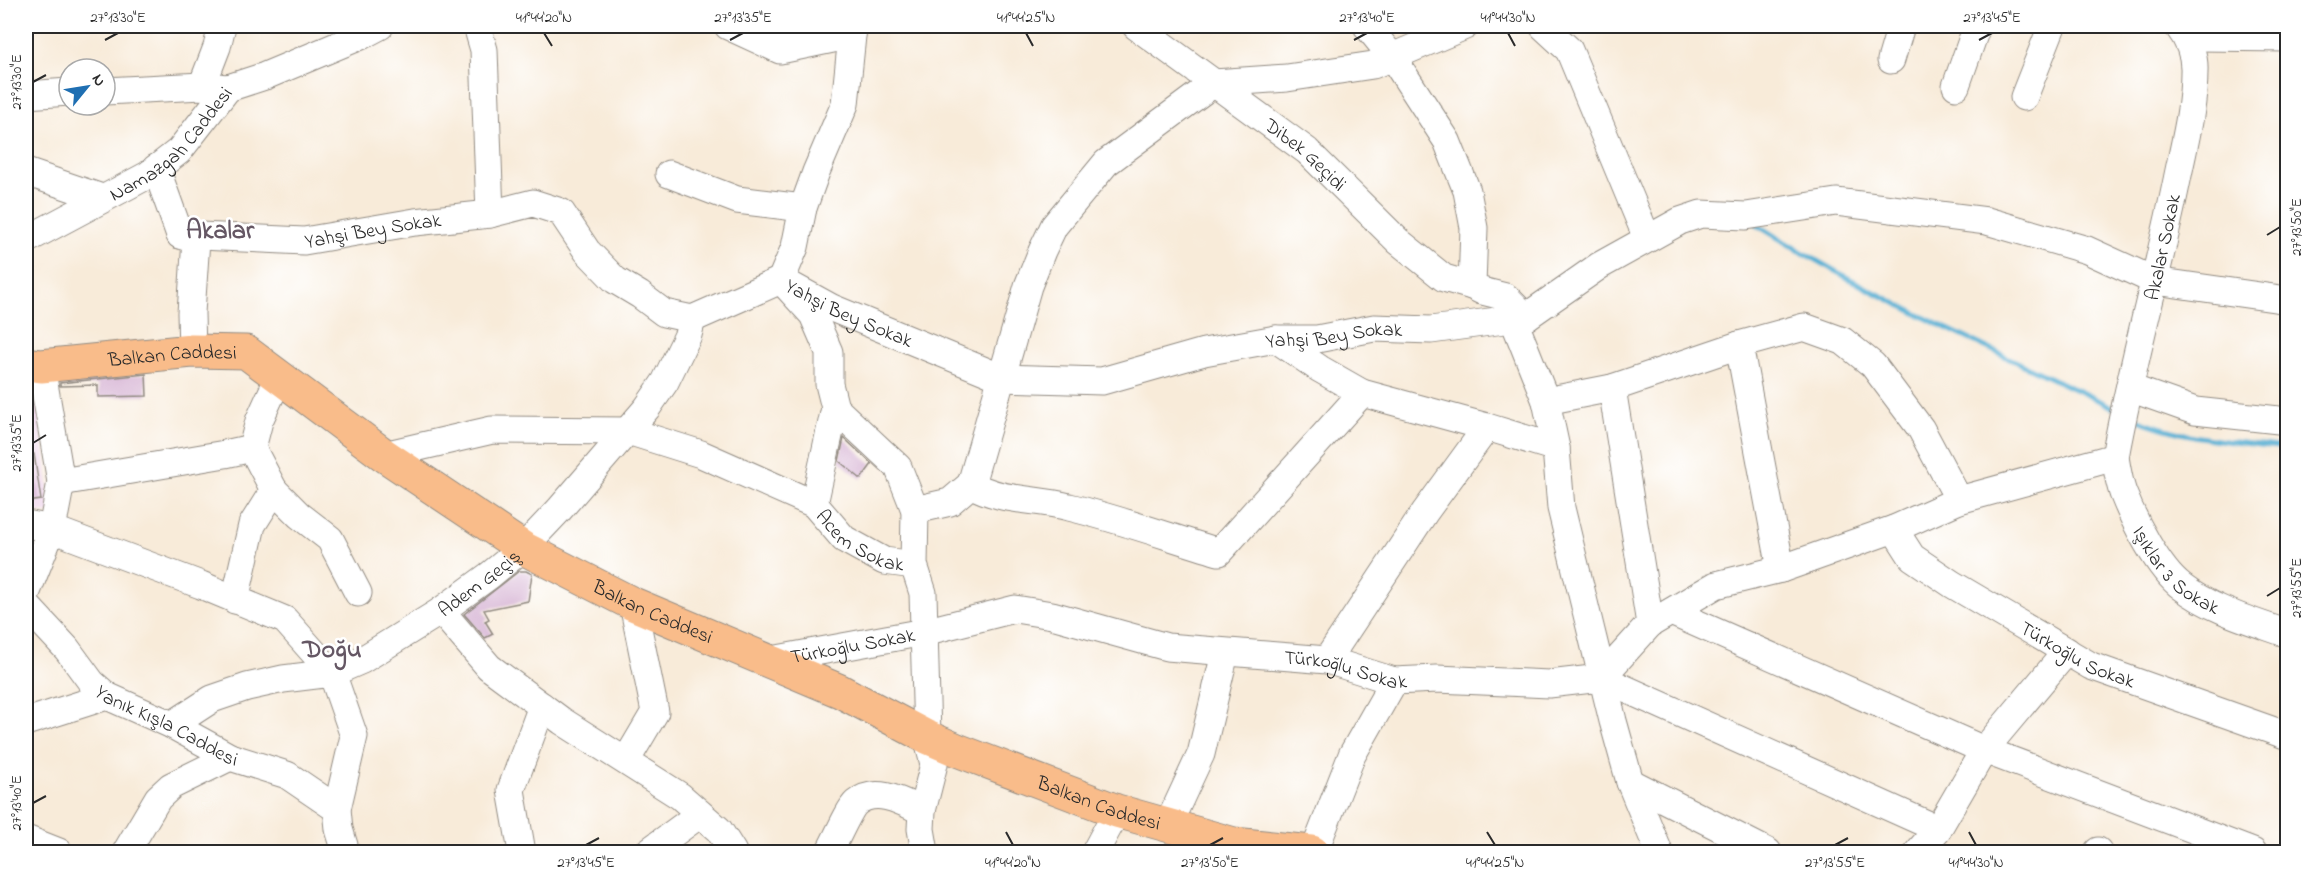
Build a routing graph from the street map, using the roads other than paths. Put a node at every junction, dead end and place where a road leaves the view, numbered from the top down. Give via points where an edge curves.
1 (222, 26) edge
2 (380, 26) edge
3 (477, 26) edge
4 (728, 26) edge
5 (1136, 26) edge
6 (1367, 26) edge
7 (1465, 26) edge
8 (1543, 26) edge
9 (1901, 26) edge
10 (1977, 26) edge
11 (2052, 26) edge
12 (853, 30) edge
13 (2191, 31) edge
14 (2274, 34) edge
15 (1393, 58) junction
16 (1891, 60) dead end
17 (1214, 83) junction
18 (1956, 86) dead end
19 (215, 87) junction
20 (117, 91) edge
21 (57, 93) edge
22 (26, 94) edge
23 (2024, 97) dead end
24 (156, 168) junction
25 (26, 172) edge
26 (669, 174) dead end
27 (102, 198) junction
28 (803, 208) junction
29 (490, 213) junction
30 (180, 235) junction
31 (1647, 238) junction
32 (26, 240) edge
33 (782, 280) junction
34 (2155, 281) junction
35 (1472, 286) junction
36 (2288, 300) edge
37 (1526, 317) junction
38 (692, 319) junction
39 (1276, 339) junction
40 (1739, 345) junction
41 (192, 351) junction
42 (33, 365) edge
43 (279, 377) junction
44 (1002, 378) junction
45 (1612, 388) junction
46 (2130, 392) junction
47 (1362, 393) junction
48 (1545, 401) junction
49 (835, 408) junction
50 (2288, 421) edge
51 (1487, 427) junction
52 (628, 431) junction
53 (252, 447) junction
54 (1556, 448) junction
55 (384, 455) junction
56 (2115, 457) junction
57 (61, 482) junction
58 (971, 484) junction
59 (274, 490) junction
60 (1959, 500) junction
61 (814, 504) junction
62 (915, 510) junction
63 (26, 524) edge
64 (52, 529) junction
65 (1894, 529) junction
66 (523, 548) junction
67 (914, 565) junction
68 (1781, 569) junction
69 (358, 592) dead end
70 (26, 594) edge
71 (235, 600) junction
72 (633, 604) junction
73 (26, 605) edge
74 (441, 610) junction
75 (1660, 618) junction
76 (924, 632) junction
77 (2288, 634) edge
78 (2067, 651) junction
79 (1225, 653) junction
80 (1327, 660) junction
81 (766, 661) junction
82 (332, 673) junction
83 (1601, 678) junction
84 (1394, 681) junction
85 (107, 696) junction
86 (542, 706) junction
87 (26, 722) edge
88 (172, 725) junction
89 (2288, 736) edge
90 (927, 737) junction
91 (1984, 750) junction
92 (230, 756) junction
93 (626, 761) junction
94 (1630, 782) junction
95 (337, 809) junction
96 (922, 811) junction
97 (1117, 811) junction
98 (700, 814) junction
99 (1167, 827) junction
100 (1938, 829) junction
101 (26, 839) edge
102 (59, 852) edge
103 (126, 852) edge
104 (346, 852) edge
105 (522, 852) edge
106 (648, 852) edge
107 (733, 852) edge
108 (829, 852) edge
109 (925, 852) edge
110 (1095, 852) edge
111 (1313, 852) edge
112 (1659, 852) edge
113 (1768, 852) edge
114 (1918, 852) edge
115 (2253, 852) edge

1 - 19 street
2 - 19 street, Namazgah Caddesi via 265,76
3 - 29 street via 484,50
4 - 12 street via 780,50
5 - 17 street, Dibek Geçidi
6 - 15 street
7 - 15 street
8 - 31 street via 1569,50
9 - 16 street
10 - 18 street
11 - 23 street
12 - 28 street via 846,104
13 - 14 street
13 - 34 street, Akalar Sokak via 2194,71 2190,114
15 - 17 street via 1287,78
15 - 35 street via 1447,141 1467,191 1474,228
17 - 35 street, Dibek Geçidi via 1307,151 1398,241 1444,278
17 - 44 street via 1106,163 1054,226 1028,286
19 - 20 street
19 - 24 street, Namazgah Caddesi via 179,151
21 - 22 street
24 - 27 street, Namazgah Caddesi
24 - 30 street
25 - 27 street
26 - 28 street via 737,200
27 - 32 street, Namazgah Caddesi
28 - 33 street via 795,247
29 - 30 street, Yahşi Bey Sokak via 304,241
29 - 38 street, Yahşi Bey Sokak via 533,203 561,212 587,250 615,280 664,313
30 - 41 street via 196,240
31 - 34 street via 1701,214 1746,216 1836,202 1987,221 2087,250
31 - 37 street
33 - 38 street, Yahşi Bey Sokak
33 - 44 street, Yahşi Bey Sokak via 832,308
33 - 49 street via 813,315 830,352 829,384
34 - 36 street
34 - 46 street, Akalar Sokak
35 - 37 street, Dibek Geçidi via 1506,297
37 - 39 street, Yahşi Bey Sokak via 1431,330 1374,328 1317,339
37 - 48 street via 1514,321
38 - 52 street, Adem Geçiş via 665,382
39 - 44 street, Yahşi Bey Sokak via 1204,352 1102,381
39 - 47 street
40 - 45 street
40 - 60 street via 1804,327 1843,341 1873,365 1921,429
40 - 68 street
41 - 42 main road, Balkan Caddesi
41 - 43 main road, Balkan Caddesi via 246,352
42 - 57 street
43 - 53 street
43 - 55 main road, Balkan Caddesi
44 - 58 street
45 - 48 street
45 - 75 street
46 - 50 street via 2195,411
46 - 56 street, Akalar Sokak
47 - 51 street
47 - 58 street via 1219,552 1067,506 1009,498
48 - 54 street
49 - 61 street
49 - 62 street via 898,466
51 - 54 street
51 - 80 street
52 - 55 street via 492,430
52 - 61 street via 701,454
52 - 66 street, Adem Geçiş
53 - 57 street
53 - 59 street
54 - 83 street via 1561,508
55 - 66 main road, Balkan Caddesi
56 - 60 street
56 - 77 street, Işıklar 3 Sokak via 2123,492 2155,555 2181,587 2208,603
57 - 64 street
58 - 62 street via 950,502
59 - 69 street via 330,539
59 - 71 street via 252,525
60 - 65 street
61 - 67 street, Acem Sokak via 844,539 884,561
62 - 67 street
63 - 64 street
64 - 70 street
64 - 71 street
65 - 68 street
65 - 78 street, Türkoğlu Sokak via 1912,557
66 - 72 main road, Balkan Caddesi
66 - 74 street, Adem Geçiş
67 - 76 street via 923,593
68 - 75 street via 1716,585
71 - 82 street via 285,620
72 - 81 main road, Balkan Caddesi
72 - 93 street via 655,712
73 - 85 street, Yanık Kışla Caddesi
74 - 82 street, Adem Geçiş via 362,660
74 - 86 street via 489,667
75 - 83 street
75 - 91 street
76 - 79 street, Türkoğlu Sokak via 1016,609 1167,647
76 - 81 street, Türkoğlu Sokak
76 - 90 street
78 - 89 street, Türkoğlu Sokak via 2091,666
78 - 91 street
79 - 80 street, Türkoğlu Sokak
79 - 99 street via 1201,754
80 - 84 street, Türkoğlu Sokak
81 - 90 main road, Balkan Caddesi via 840,691
82 - 88 street, Adem Geçiş via 247,687 212,699
82 - 95 street via 354,736
83 - 84 street, Türkoğlu Sokak via 1549,684
83 - 94 street
83 - 100 street
84 - 111 street via 1352,755
85 - 87 street
85 - 88 street, Yanık Kışla Caddesi
86 - 93 street
86 - 105 street via 511,790
88 - 92 street, Yanık Kışla Caddesi
90 - 96 street via 934,764
90 - 97 main road, Balkan Caddesi
91 - 100 street
91 - 115 street
92 - 95 street, Yanık Kışla Caddesi via 287,775
92 - 103 street via 164,792
93 - 98 street
94 - 112 street
94 - 113 street
95 - 104 street
96 - 108 street via 876,794 856,803
96 - 109 street
97 - 99 main road, Balkan Caddesi
97 - 110 street
98 - 106 street
98 - 107 street via 719,830
99 - 111 main road, Balkan Caddesi via 1234,844
100 - 114 street
101 - 102 street

